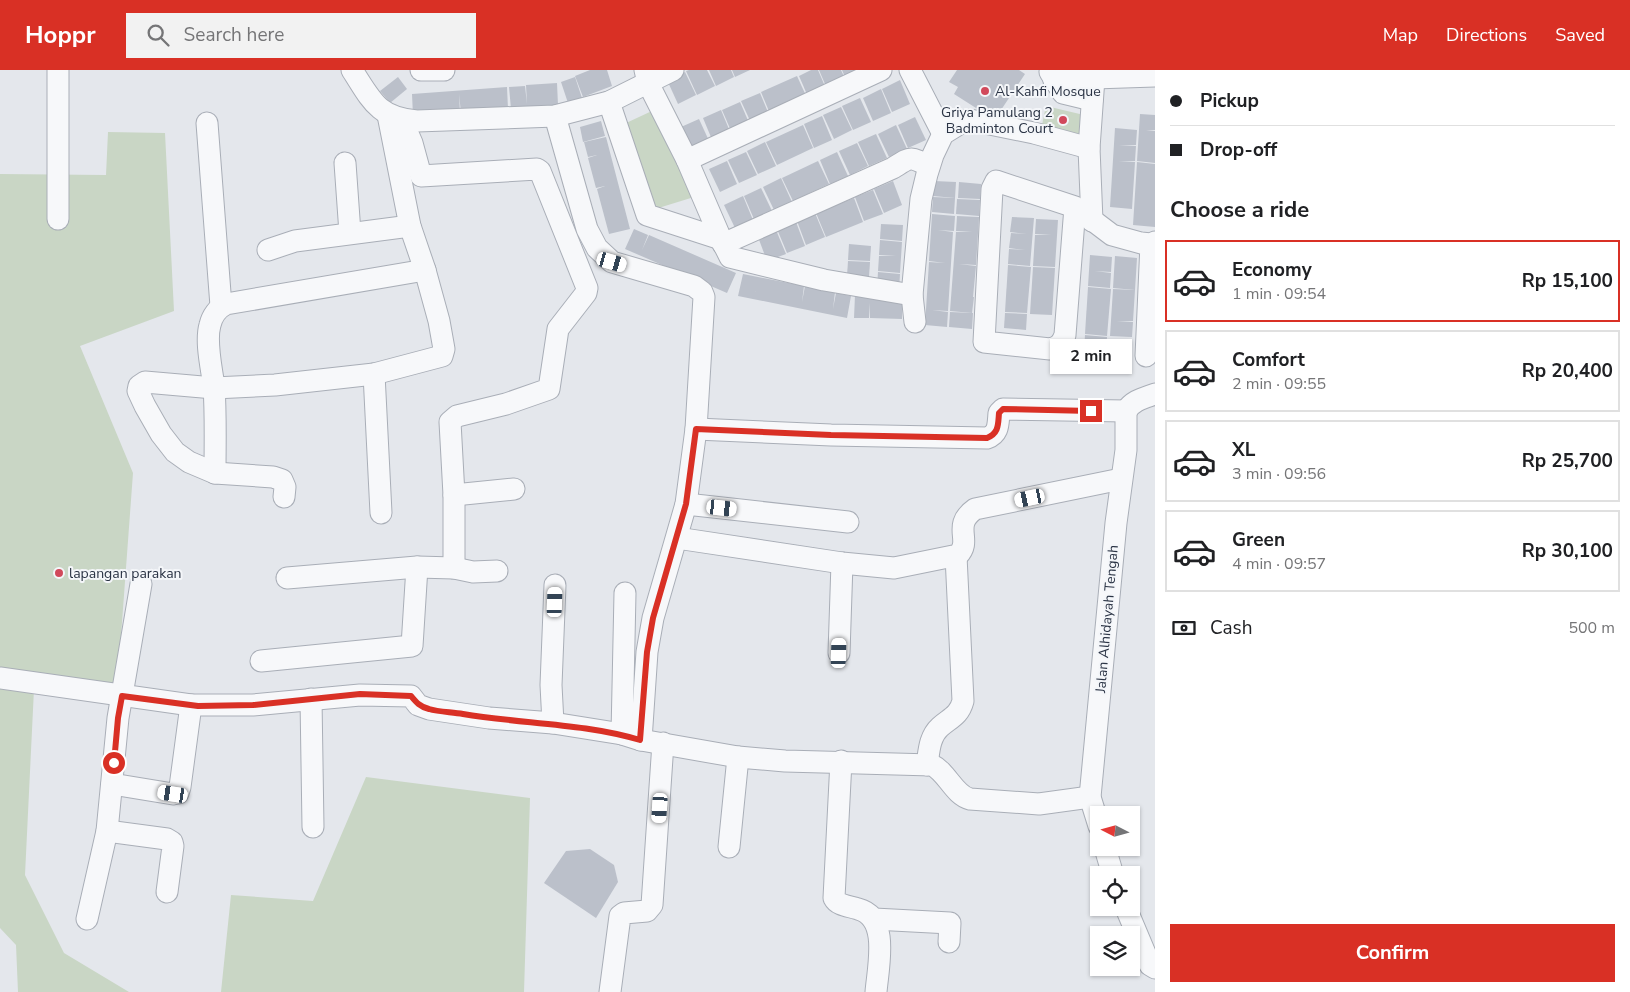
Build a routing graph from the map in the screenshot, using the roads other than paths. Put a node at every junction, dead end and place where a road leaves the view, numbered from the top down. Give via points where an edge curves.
1 (58, 70) edge
2 (352, 70) edge
3 (421, 70) edge
4 (444, 70) edge
5 (673, 70) edge
6 (910, 70) edge
7 (876, 71) edge
8 (1124, 73) edge
9 (646, 76) edge
10 (1052, 76) edge
11 (1155, 76) edge
12 (1094, 78) junction
13 (1092, 100) junction
14 (608, 102) junction
15 (555, 116) junction
16 (395, 118) junction
17 (207, 123) dead end
18 (943, 134) junction
19 (1089, 148) junction
20 (687, 160) junction
21 (345, 163) dead end
22 (929, 166) junction
23 (1075, 207) junction
24 (58, 219) dead end
25 (1092, 221) junction
26 (410, 226) junction
27 (350, 233) junction
28 (722, 242) junction
29 (1153, 243) edge
30 (268, 250) dead end
31 (425, 270) junction
32 (912, 295) junction
33 (221, 306) junction
34 (915, 322) dead end
35 (1146, 356) dead end
36 (374, 374) junction
37 (214, 388) junction
38 (1155, 394) edge
39 (1126, 411) junction
40 (696, 429) junction
41 (215, 474) junction
42 (1121, 479) junction
43 (514, 489) dead end
44 (454, 495) junction
45 (284, 497) dead end
46 (686, 504) junction
47 (381, 513) dead end
48 (848, 522) dead end
49 (677, 538) junction
50 (956, 556) junction
51 (842, 563) junction
52 (417, 568) junction
53 (454, 568) junction
54 (497, 571) dead end
55 (287, 578) dead end
56 (142, 584) dead end
57 (555, 585) dead end
58 (625, 593) dead end
59 (839, 653) dead end
60 (261, 661) dead end
61 (0, 678) edge
62 (122, 696) junction
63 (311, 699) junction
64 (191, 706) junction
65 (553, 723) junction
66 (631, 737) junction
67 (664, 743) junction
68 (738, 757) junction
69 (841, 761) junction
70 (927, 765) junction
71 (112, 784) junction
72 (1090, 797) junction
73 (1093, 806) edge
74 (313, 827) dead end
75 (106, 832) junction
76 (729, 847) dead end
77 (167, 892) dead end
78 (1129, 916) edge
79 (87, 919) dead end
80 (874, 919) junction
81 (949, 942) dead end
82 (1155, 968) edge
83 (610, 992) edge
84 (876, 992) edge

1 - 24 street
2 - 16 street via 366,93
3 - 4 street
5 - 9 street
6 - 18 street
7 - 20 street
8 - 11 street
8 - 12 street
9 - 14 street
9 - 20 street
10 - 12 street
10 - 13 street via 1063,93
12 - 13 street
13 - 19 street
14 - 15 street
14 - 28 street via 647,215
15 - 16 street via 417,121
15 - 40 street via 588,229 603,256 612,262 694,286 702,292
16 - 26 street
16 - 44 street via 412,143 421,176 539,170 587,288 558,329 549,389 458,416 450,422
17 - 33 street
18 - 19 street via 970,120
18 - 22 street
19 - 25 street
20 - 28 street
21 - 27 street
22 - 28 street via 908,159
22 - 32 street via 921,199
23 - 23 street via 996,181 992,189 984,342 1050,349 1062,342
23 - 25 street
25 - 29 street via 1112,235
26 - 27 street
26 - 31 street
27 - 30 street via 295,241
28 - 32 street via 734,259 824,280
29 - 35 street
31 - 33 street
31 - 36 street via 444,353 438,358
32 - 34 street
33 - 37 street via 209,331
36 - 37 street
36 - 47 street
37 - 41 street
37 - 41 street via 146,382 139,386 138,391 175,452
38 - 39 street via 1138,400
39 - 40 street via 1003,409 999,413 997,430 987,438
39 - 42 street, Jalan Alhidayah Tengah via 1126,450
40 - 46 street
41 - 45 street via 278,478 284,483
42 - 50 street via 975,509 966,515 964,547
42 - 72 street, Jalan Alhidayah Tengah
43 - 44 street
44 - 53 street
46 - 48 street
46 - 49 street
49 - 51 street
49 - 66 street via 653,618
50 - 51 street via 894,568
50 - 70 street via 962,702 957,714 934,734
51 - 59 street
52 - 53 street
52 - 55 street
52 - 60 street via 412,646
53 - 54 street via 473,572
56 - 62 street
57 - 65 street
58 - 66 street
61 - 62 street
62 - 64 street
62 - 71 street
63 - 64 street via 253,705
63 - 65 street via 360,694 411,696 418,705 429,709
63 - 74 street
64 - 71 street via 178,793
65 - 66 street
66 - 67 street
67 - 68 street
67 - 83 street via 652,905 647,911 620,916
68 - 69 street
68 - 76 street
69 - 70 street
69 - 80 street via 834,898 838,903 869,913
70 - 72 street via 936,767 963,796 970,799 1039,804
71 - 75 street
72 - 73 street, Jalan Alhidayah Tengah
75 - 77 street via 172,842
75 - 79 street
78 - 82 street via 1150,965
80 - 81 street via 950,923
80 - 84 street via 879,948

